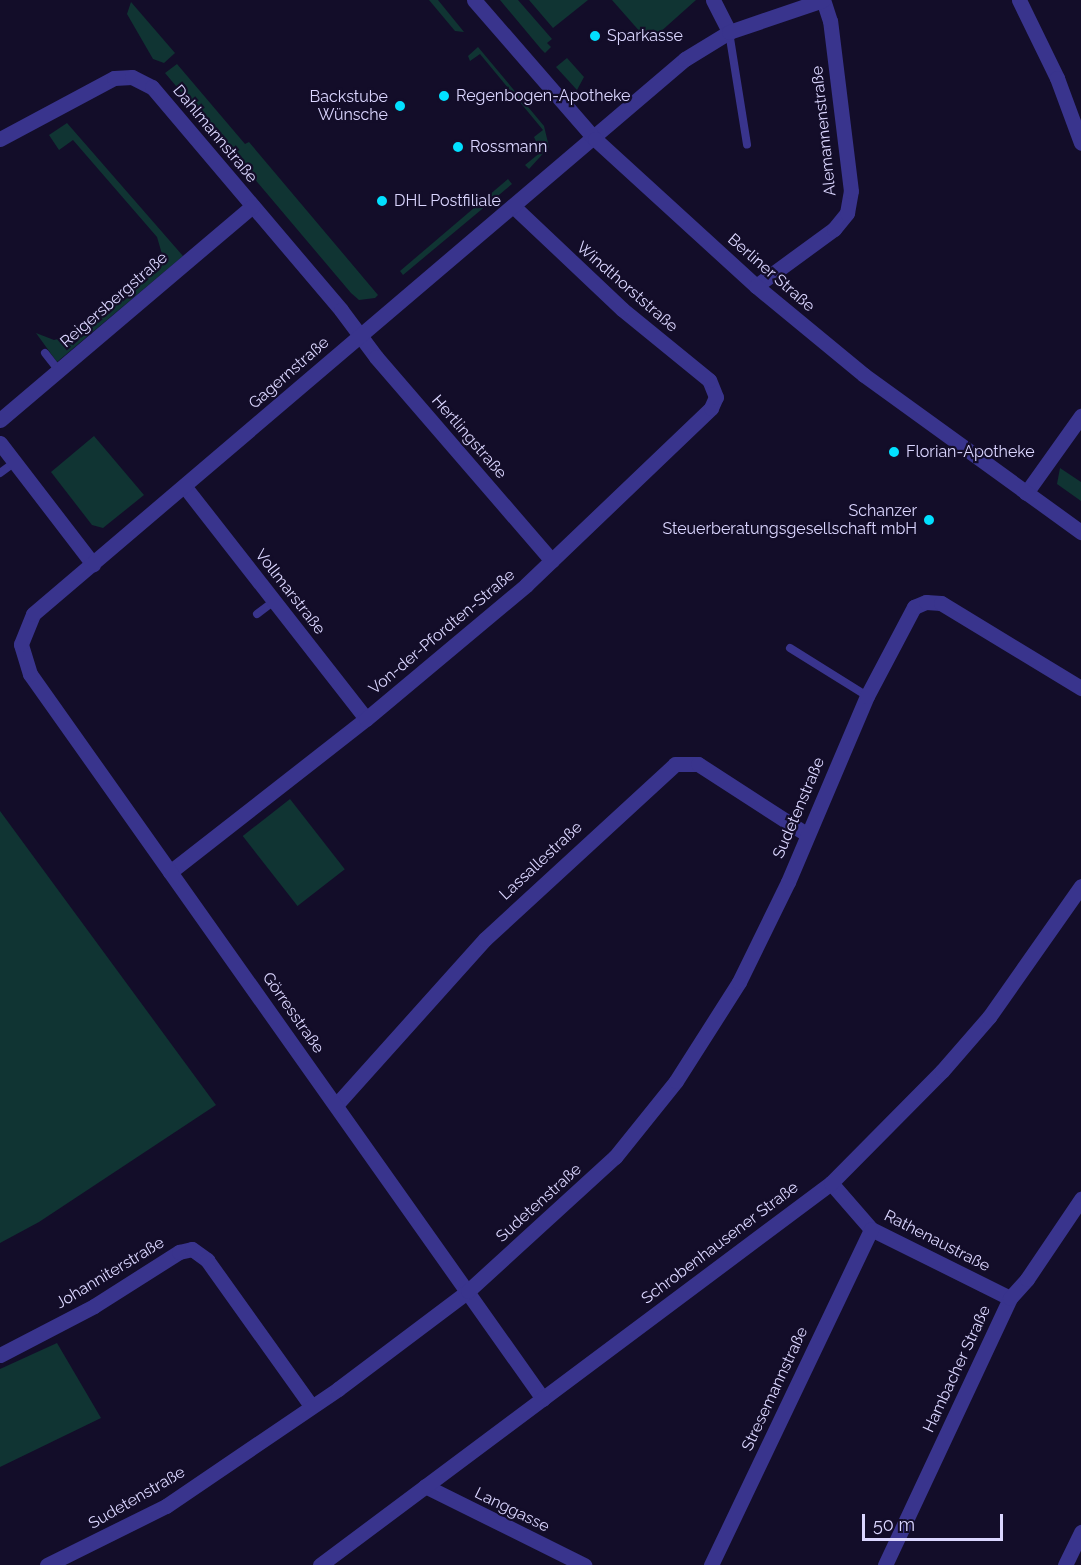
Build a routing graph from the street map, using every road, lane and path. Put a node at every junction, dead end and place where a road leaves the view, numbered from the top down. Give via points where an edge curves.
1 (474, 0) edge
2 (713, 0) edge
3 (823, 0) edge
4 (1018, 0) edge
5 (729, 32) junction
6 (0, 139) edge
7 (595, 139) junction
8 (1081, 143) edge
9 (747, 145) dead end
10 (252, 206) junction
11 (513, 206) junction
12 (756, 286) junction
13 (360, 335) junction
14 (45, 352) dead end
15 (59, 371) junction
16 (716, 397) joint
17 (1081, 416) edge
18 (0, 420) edge
19 (0, 443) edge
20 (15, 462) junction
21 (0, 473) edge
22 (185, 487) junction
23 (1026, 494) junction
24 (1081, 532) edge
25 (552, 561) junction
26 (93, 564) junction
27 (274, 601) junction
28 (257, 614) dead end
29 (21, 644) joint
30 (790, 648) dead end
31 (1081, 688) edge
32 (867, 696) junction
33 (366, 719) junction
34 (806, 834) junction
35 (170, 872) junction
36 (1081, 886) edge
37 (336, 1105) junction
38 (831, 1183) junction
39 (1081, 1199) edge
40 (872, 1229) junction
41 (468, 1291) junction
42 (1010, 1298) junction
43 (0, 1355) edge
44 (543, 1399) junction
45 (310, 1406) junction
46 (425, 1485) junction
47 (1081, 1532) edge
48 (47, 1565) edge
49 (320, 1565) edge
50 (584, 1565) edge
51 (711, 1565) edge
52 (885, 1565) edge
53 (1065, 1565) edge

1 - 7 street, Berliner Straße
2 - 5 street
3 - 5 street, Gagernstraße
3 - 12 street, Alemannenstraße via 830,21 851,191 847,213 834,230
4 - 8 street via 1057,78
5 - 7 street, Gagernstraße via 685,59
5 - 9 lane
6 - 10 street, Dahlmannstraße via 100,84 132,77 152,87
7 - 11 street, Gagernstraße
7 - 12 street, Berliner Straße
10 - 13 street, Dahlmannstraße
10 - 15 street, Reigersbergstraße
11 - 13 street, Gagernstraße
11 - 16 street, Windthorststraße via 614,301 709,380
12 - 23 street, Berliner Straße via 864,375
13 - 22 street, Gagernstraße
13 - 25 street, Hertlingstraße
14 - 15 lane
15 - 18 street, Reigersbergstraße
16 - 25 street, Von-der-Pfordten-Straße via 711,408
17 - 23 street
19 - 20 street
20 - 21 lane
20 - 26 street
22 - 26 street, Gagernstraße
22 - 27 street, Vollmarstraße
23 - 24 street, Berliner Straße
25 - 33 street, Von-der-Pfordten-Straße
26 - 29 street, Gagernstraße via 33,614
27 - 28 lane
27 - 33 street, Vollmarstraße
29 - 35 street, Görresstraße via 30,674
30 - 32 lane
31 - 32 street, Sudetenstraße via 941,603 926,602 914,607 904,621
32 - 34 street, Sudetenstraße
33 - 35 street, Von-der-Pfordten-Straße
34 - 37 street, Lassallestraße via 698,764 675,764 485,939
34 - 41 street, Sudetenstraße via 788,882 740,982 651,1116 557,1213
35 - 37 street, Görresstraße
36 - 38 street, Schrobenhausener Straße via 989,1017 942,1071
37 - 41 street, Görresstraße
38 - 40 street, Rathenaustraße
38 - 44 street, Schrobenhausener Straße
39 - 42 street, Hambacher Straße
40 - 42 street, Rathenaustraße
40 - 51 street, Stresemannstraße
41 - 44 street, Görresstraße
41 - 45 street, Sudetenstraße
42 - 52 street, Hambacher Straße
43 - 45 street, Johanniterstraße via 94,1306 179,1252 192,1249 207,1260
44 - 46 street, Schrobenhausener Straße
45 - 48 street, Sudetenstraße via 166,1506
46 - 49 street, Schrobenhausener Straße
46 - 50 street, Langgasse
47 - 53 street

